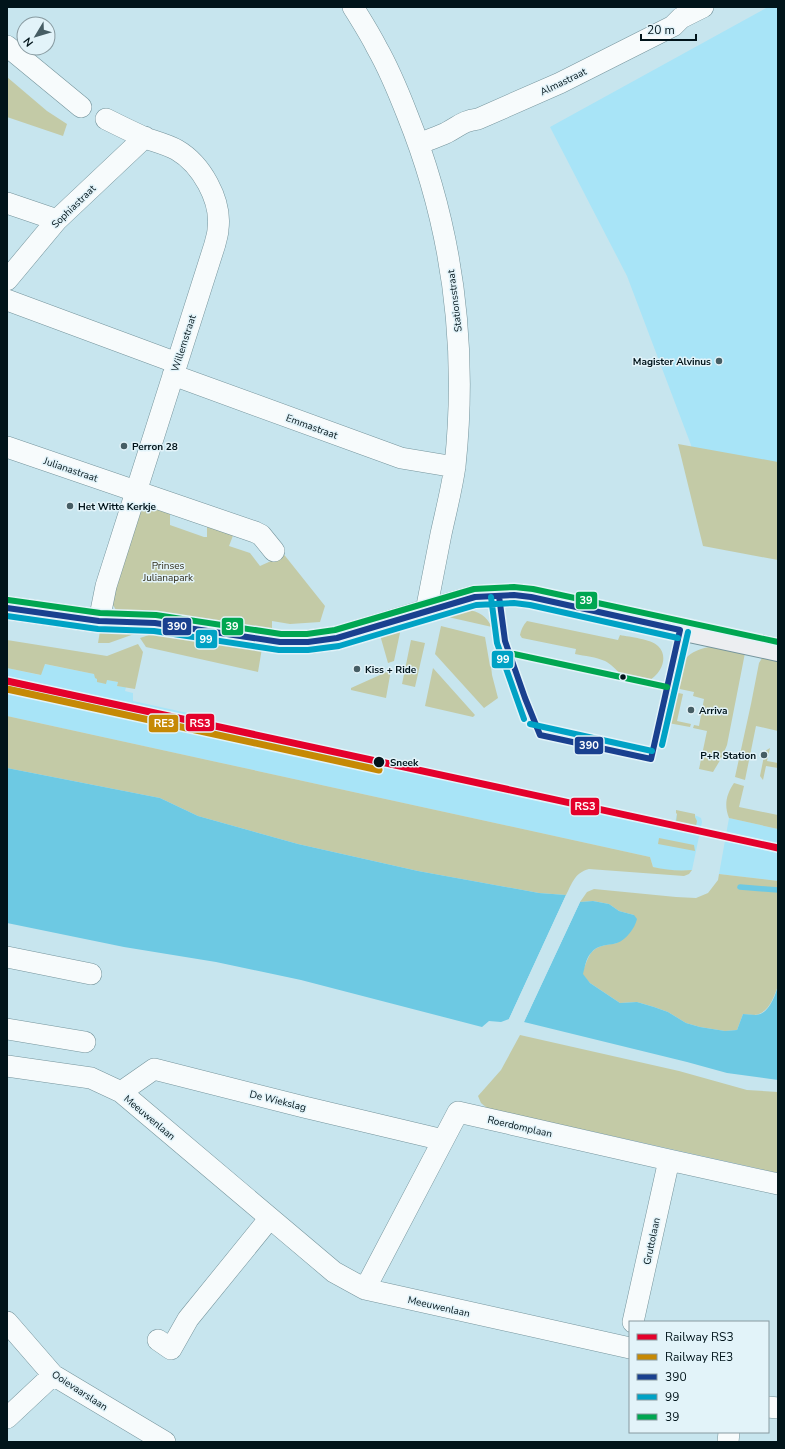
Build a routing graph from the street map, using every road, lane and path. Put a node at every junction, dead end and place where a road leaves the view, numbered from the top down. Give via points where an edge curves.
1 (353, 7) edge
2 (703, 7) edge
3 (7, 46) edge
4 (81, 107) dead end
5 (106, 119) dead end
6 (145, 137) junction
7 (419, 144) junction
8 (7, 203) edge
9 (57, 220) junction
10 (7, 280) edge
11 (7, 300) edge
12 (175, 369) junction
13 (7, 448) edge
14 (455, 466) junction
15 (135, 491) junction
16 (274, 551) dead end
17 (7, 608) edge
18 (426, 611) junction
19 (99, 621) junction
20 (778, 650) edge
21 (7, 957) edge
22 (91, 974) dead end
23 (7, 1029) edge
24 (85, 1042) dead end
25 (7, 1066) edge
26 (121, 1092) junction
27 (443, 1140) junction
28 (669, 1160) junction
29 (778, 1184) edge
30 (270, 1218) junction
31 (365, 1289) junction
32 (633, 1321) edge
33 (7, 1322) edge
34 (158, 1340) dead end
35 (629, 1344) edge
36 (53, 1376) junction
37 (7, 1418) edge
38 (165, 1442) edge

1 - 7 street, Stationsstraat via 394,80
2 - 7 street, Almastraat via 681,18 673,26 560,83 478,119 460,124
3 - 4 street
5 - 6 street, Willemstraat
6 - 9 street, Sophiastraat
6 - 12 street, Willemstraat via 176,150 199,169 212,192 218,213 219,228 215,244
7 - 14 street, Stationsstraat via 445,238 456,315 460,358
8 - 9 street
9 - 10 street, Sophiastraat
11 - 12 street, Emmastraat
12 - 14 street, Emmastraat via 401,458
12 - 15 street, Willemstraat
13 - 15 street, Julianastraat
14 - 18 street, Stationsstraat
15 - 16 street via 255,532 261,535
15 - 19 street, Willemstraat via 106,586
17 - 19 main road
18 - 19 main road via 337,638 308,642 280,642 155,623
18 - 20 main road via 475,597 526,597
21 - 22 street
23 - 24 street
25 - 26 street, Meeuwenlaan via 91,1078
26 - 27 street, De Wiekslag via 154,1069
26 - 30 street, Meeuwenlaan
27 - 28 street, Roerdomplaan via 458,1112
27 - 31 street, Roerdomplaan
28 - 29 street, Roerdomplaan
28 - 32 street, Gruttolaan
30 - 31 street, Meeuwenlaan via 334,1272
30 - 34 street via 188,1319 171,1348
31 - 35 street, Meeuwenlaan
33 - 36 street, Ooievaarslaan
36 - 37 street
36 - 38 street, Ooievaarslaan

